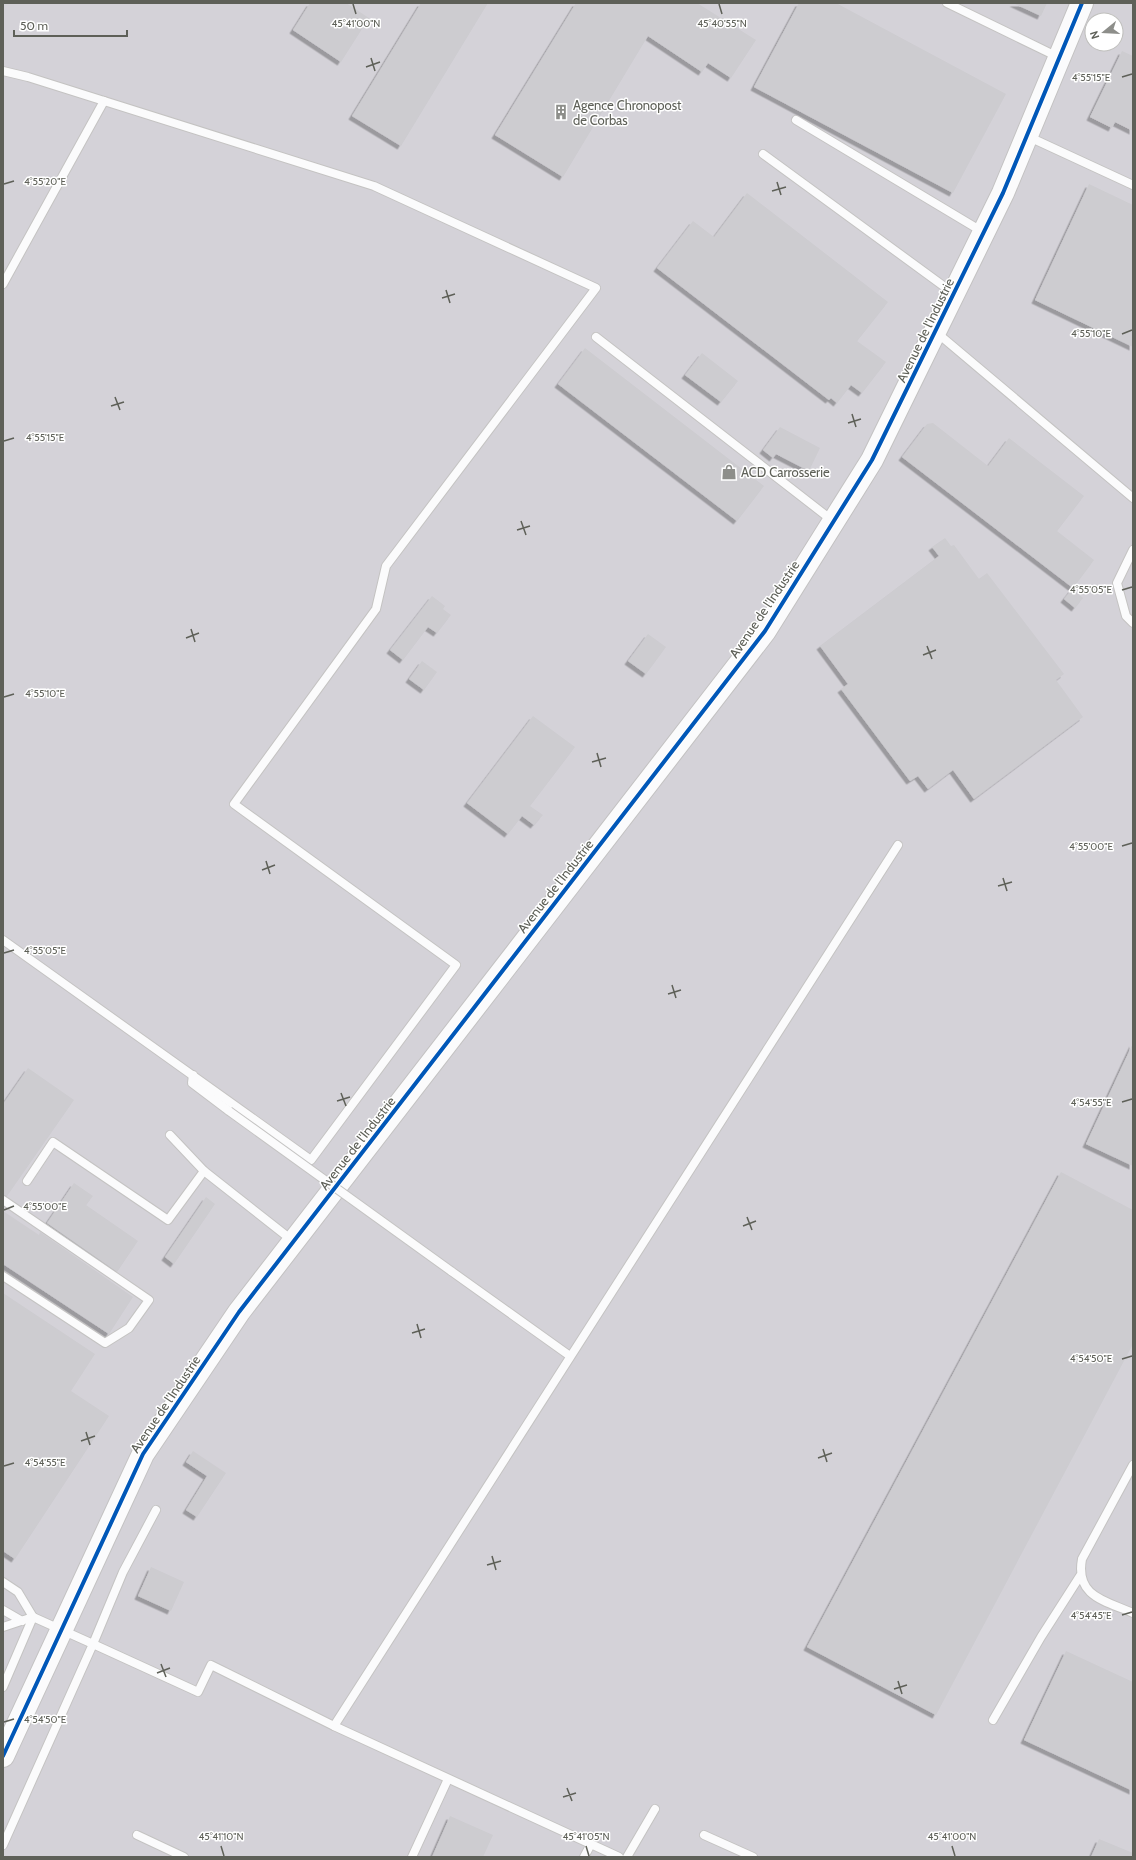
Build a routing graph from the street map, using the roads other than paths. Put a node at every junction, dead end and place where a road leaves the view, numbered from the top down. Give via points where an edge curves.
1 (947, 3) edge
2 (1082, 3) edge
3 (1059, 57) junction
4 (3, 71) edge
5 (104, 101) junction
6 (796, 120) dead end
7 (1027, 136) junction
8 (763, 154) dead end
9 (1133, 185) edge
10 (984, 232) junction
11 (3, 284) edge
12 (954, 293) junction
13 (935, 331) junction
14 (596, 337) dead end
15 (1133, 498) edge
16 (834, 521) junction
17 (1133, 550) edge
18 (1133, 623) edge
19 (898, 845) dead end
20 (3, 940) edge
21 (193, 1076) junction
22 (170, 1135) dead end
23 (204, 1171) junction
24 (27, 1181) dead end
25 (3, 1200) edge
26 (293, 1242) junction
27 (3, 1276) edge
28 (570, 1356) junction
29 (1133, 1465) edge
30 (156, 1510) dead end
31 (1080, 1576) junction
32 (3, 1582) edge
33 (3, 1610) edge
34 (1133, 1613) edge
35 (34, 1617) junction
36 (22, 1621) junction
37 (3, 1627) edge
38 (62, 1629) junction
39 (93, 1644) junction
40 (3, 1687) edge
41 (993, 1720) dead end
42 (334, 1726) junction
43 (3, 1756) edge
44 (448, 1779) junction
45 (655, 1809) dead end
46 (137, 1835) dead end
47 (704, 1835) dead end
48 (591, 1844) junction
49 (3, 1845) edge
50 (184, 1857) edge
51 (412, 1857) edge
52 (584, 1857) edge
53 (620, 1857) edge
54 (627, 1857) edge
55 (753, 1857) edge

1 - 3 lane
2 - 3 street, Avenue de l'Industrie
3 - 7 street, Avenue de l'Industrie
4 - 5 lane
5 - 11 lane
5 - 21 lane via 374,186 596,288 386,566 376,609 234,804 456,964 311,1160
6 - 10 lane
7 - 9 lane
7 - 10 street, Avenue de l'Industrie
8 - 12 lane
10 - 12 street, Avenue de l'Industrie
12 - 13 street, Avenue de l'Industrie
13 - 15 lane
13 - 16 street, Avenue de l'Industrie via 872,460
14 - 16 lane
16 - 26 street, Avenue de l'Industrie via 765,631
17 - 18 lane via 1117,583 1126,616
19 - 28 lane
20 - 21 lane
21 - 28 lane, bridge via 192,1083
22 - 23 lane
23 - 24 lane via 168,1220 54,1142
23 - 26 lane
25 - 27 lane via 148,1300 129,1328 105,1343
26 - 38 street, Avenue de l'Industrie via 239,1312 142,1454
28 - 42 lane
29 - 31 lane via 1082,1559
30 - 39 lane via 123,1572
31 - 34 lane via 1083,1586 1091,1594
31 - 41 lane
32 - 35 lane via 18,1592
33 - 36 lane
35 - 36 lane
35 - 38 lane
35 - 40 lane
36 - 37 lane
38 - 39 lane
38 - 43 street, Avenue de l'Industrie
39 - 42 lane via 198,1692 211,1665
39 - 49 lane
42 - 44 lane
44 - 48 lane
44 - 51 lane
45 - 54 lane
46 - 50 lane
47 - 55 lane
48 - 52 lane
48 - 53 lane

